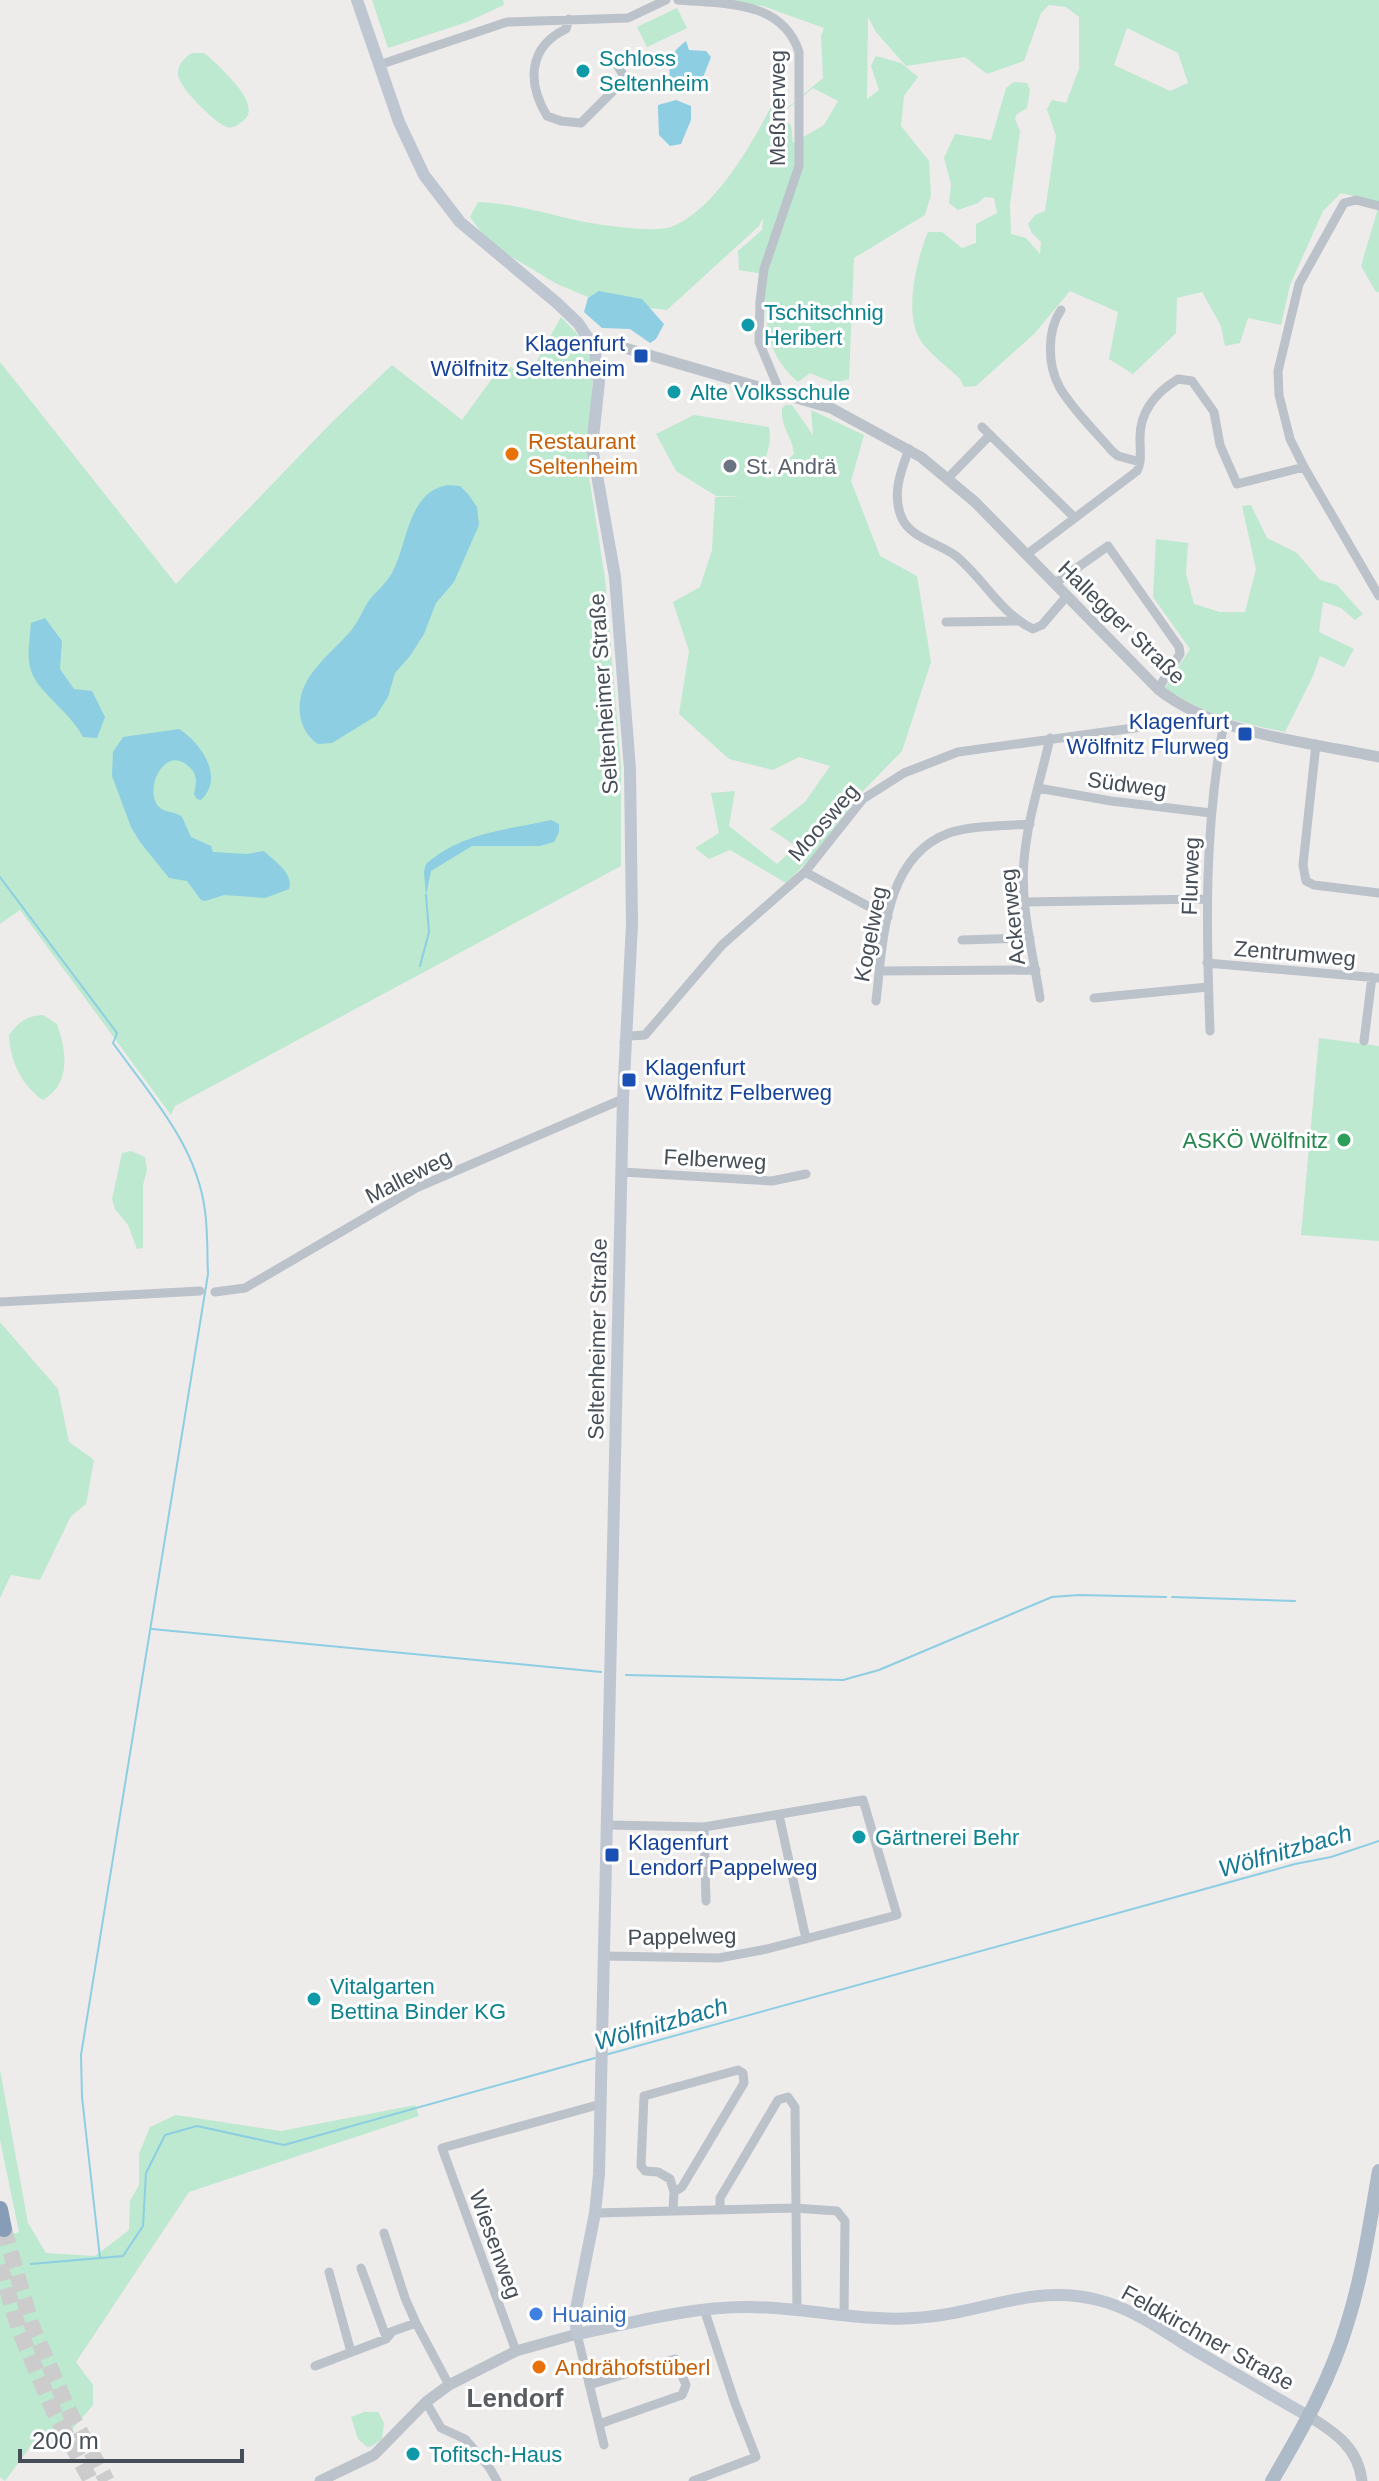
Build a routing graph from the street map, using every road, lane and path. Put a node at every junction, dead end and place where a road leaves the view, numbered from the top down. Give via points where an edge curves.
1 (357, 0) edge
2 (666, 0) edge
3 (678, 0) edge
4 (569, 19) junction
5 (615, 61) dead end
6 (379, 65) junction
7 (1379, 206) edge
8 (1061, 310) dead end
9 (594, 347) junction
10 (780, 392) junction
11 (982, 427) dead end
12 (990, 435) junction
13 (909, 449) junction
14 (1140, 462) junction
15 (1304, 467) junction
16 (947, 479) junction
17 (1074, 517) junction
18 (1026, 555) junction
19 (1054, 584) junction
20 (1379, 596) edge
21 (1066, 597) junction
22 (1017, 621) junction
23 (946, 622) dead end
24 (1158, 689) junction
25 (1203, 717) junction
26 (1224, 723) junction
27 (1050, 738) junction
28 (1316, 744) junction
29 (1379, 757) edge
30 (1038, 788) junction
31 (1211, 813) junction
32 (1030, 824) junction
33 (805, 872) junction
34 (1379, 893) edge
35 (1205, 899) junction
36 (1025, 902) junction
37 (888, 917) junction
38 (1030, 938) junction
39 (962, 940) dead end
40 (1207, 963) junction
41 (1036, 970) junction
42 (880, 971) junction
43 (1375, 978) edge
44 (1208, 987) junction
45 (1040, 998) dead end
46 (1094, 998) dead end
47 (876, 1001) dead end
48 (1210, 1031) dead end
49 (1364, 1041) dead end
50 (624, 1042) junction
51 (623, 1099) junction
52 (622, 1172) junction
53 (806, 1174) dead end
54 (200, 1291) dead end
55 (215, 1292) dead end
56 (0, 1302) edge
57 (779, 1815) junction
58 (608, 1825) junction
59 (704, 1827) junction
60 (706, 1901) dead end
61 (806, 1939) junction
62 (604, 1956) junction
63 (601, 2104) junction
64 (1379, 2171) edge
65 (674, 2192) junction
66 (794, 2208) junction
67 (0, 2209) edge
68 (720, 2209) junction
69 (673, 2211) junction
70 (595, 2213) junction
71 (1374, 2223) edge
72 (4, 2229) dead end
73 (384, 2233) dead end
74 (361, 2268) dead end
75 (329, 2272) dead end
76 (704, 2309) junction
77 (797, 2310) junction
78 (844, 2316) junction
79 (416, 2323) junction
80 (392, 2331) junction
81 (577, 2334) junction
82 (516, 2351) junction
83 (351, 2352) junction
84 (315, 2366) dead end
85 (449, 2385) junction
86 (589, 2385) junction
87 (426, 2402) junction
88 (1310, 2417) junction
89 (599, 2424) junction
90 (604, 2445) dead end
91 (340, 2477) edge
92 (320, 2481) edge
93 (497, 2481) edge
94 (693, 2481) edge
95 (1272, 2481) edge
96 (1362, 2481) edge

1 - 6 main road
2 - 4 street via 628,18
3 - 10 street, Meßnerweg via 769,12 785,24 799,52 799,166 764,269 760,301 759,342
4 - 5 street via 566,29 541,51 534,70 533,89 547,116 581,123 588,118 621,83 623,75
4 - 6 street via 507,22
6 - 9 main road via 424,175 460,222 557,303
7 - 15 street via 1356,200 1344,203 1299,284 1278,371 1290,439
8 - 14 street via 1050,335 1060,388 1112,451
9 - 10 street, Hallegger Straße via 618,346
9 - 50 main road, Seltenheimer Straße via 599,382 592,447 615,577 630,769 632,924
10 - 13 street, Hallegger Straße via 831,408
11 - 12 street
12 - 16 street
12 - 17 street
13 - 16 street, Hallegger Straße
13 - 22 street via 897,483 902,520 921,538 955,556
14 - 15 street via 1144,414 1162,391 1185,378 1214,412 1220,445 1237,484
14 - 17 street, Hallegger Straße via 1132,477
15 - 20 street
16 - 18 street, Hallegger Straße
17 - 18 street, Hallegger Straße
18 - 19 street, Hallegger Straße
19 - 21 street, Hallegger Straße
19 - 24 street via 1108,546 1179,647 1180,654
21 - 22 street via 1042,625 1033,629
21 - 24 street, Hallegger Straße
22 - 23 street
24 - 25 street, Hallegger Straße
25 - 26 street, Hallegger Straße
25 - 27 street, Moosweg
26 - 28 street, Hallegger Straße
26 - 31 street, Flurweg
27 - 30 street, Ackerweg
27 - 33 street, Moosweg via 958,752 904,773 856,805
28 - 29 street, Hallegger Straße
28 - 34 street via 1303,865 1306,881
30 - 31 street, Südweg
30 - 32 street, Ackerweg
31 - 35 street, Flurweg
32 - 36 street, Ackerweg via 1023,865
32 - 37 street, Kogelweg via 951,832 933,842 899,879
33 - 37 street
33 - 50 street, Moosweg via 722,945 645,1035
35 - 36 street
35 - 40 street, Flurweg
36 - 38 street, Ackerweg
37 - 42 street, Kogelweg
38 - 39 street
38 - 41 street, Ackerweg
40 - 43 street, Zentrumweg
40 - 44 street, Flurweg
41 - 42 street
41 - 45 street, Ackerweg
42 - 47 street, Kogelweg
43 - 49 street
44 - 46 street
44 - 48 street, Flurweg
50 - 51 main road, Seltenheimer Straße
51 - 52 main road, Seltenheimer Straße
51 - 55 street, Malleweg via 416,1188 245,1288
52 - 53 street, Felberweg via 772,1181
52 - 58 main road, Seltenheimer Straße
54 - 56 street
57 - 59 street, Pappelweg
57 - 61 street
57 - 61 street, Pappelweg via 863,1800 897,1915
58 - 59 street, Pappelweg
58 - 62 main road, Seltenheimer Straße
59 - 60 street, Pappelweg
61 - 62 street, Pappelweg via 719,1958
62 - 63 main road, Seltenheimer Straße
63 - 70 main road, Seltenheimer Straße
63 - 82 street, Wiesenweg via 442,2148
64 - 71 main road
65 - 65 street via 682,2187 744,2083 738,2070 644,2096 641,2166 670,2179
65 - 69 street
66 - 68 street
66 - 68 street via 795,2107 788,2097 778,2100 720,2198
66 - 77 street
66 - 78 street via 837,2211 845,2221
67 - 72 highway
68 - 69 street
69 - 70 street
70 - 81 main road, Seltenheimer Straße via 575,2314
71 - 88 main road via 1348,2322
73 - 79 street
74 - 80 street via 385,2334
75 - 83 street
76 - 77 main road, Feldkirchner Straße
76 - 81 main road, Feldkirchner Straße
76 - 94 street via 756,2457
77 - 78 main road, Feldkirchner Straße
78 - 88 main road, Feldkirchner Straße via 916,2318 1034,2294 1102,2300
79 - 80 street
79 - 85 street
80 - 83 street via 386,2339
81 - 82 street, Feldkirchner Straße
81 - 86 street
82 - 85 street, Feldkirchner Straße
83 - 84 street
85 - 87 street, Feldkirchner Straße
86 - 89 street
86 - 89 street via 675,2359 686,2385 682,2395
87 - 91 street, Feldkirchner Straße via 374,2455
87 - 93 street via 441,2428 465,2439
88 - 95 main road
88 - 96 street via 1347,2443
89 - 90 street
91 - 92 street, Feldkirchner Straße

